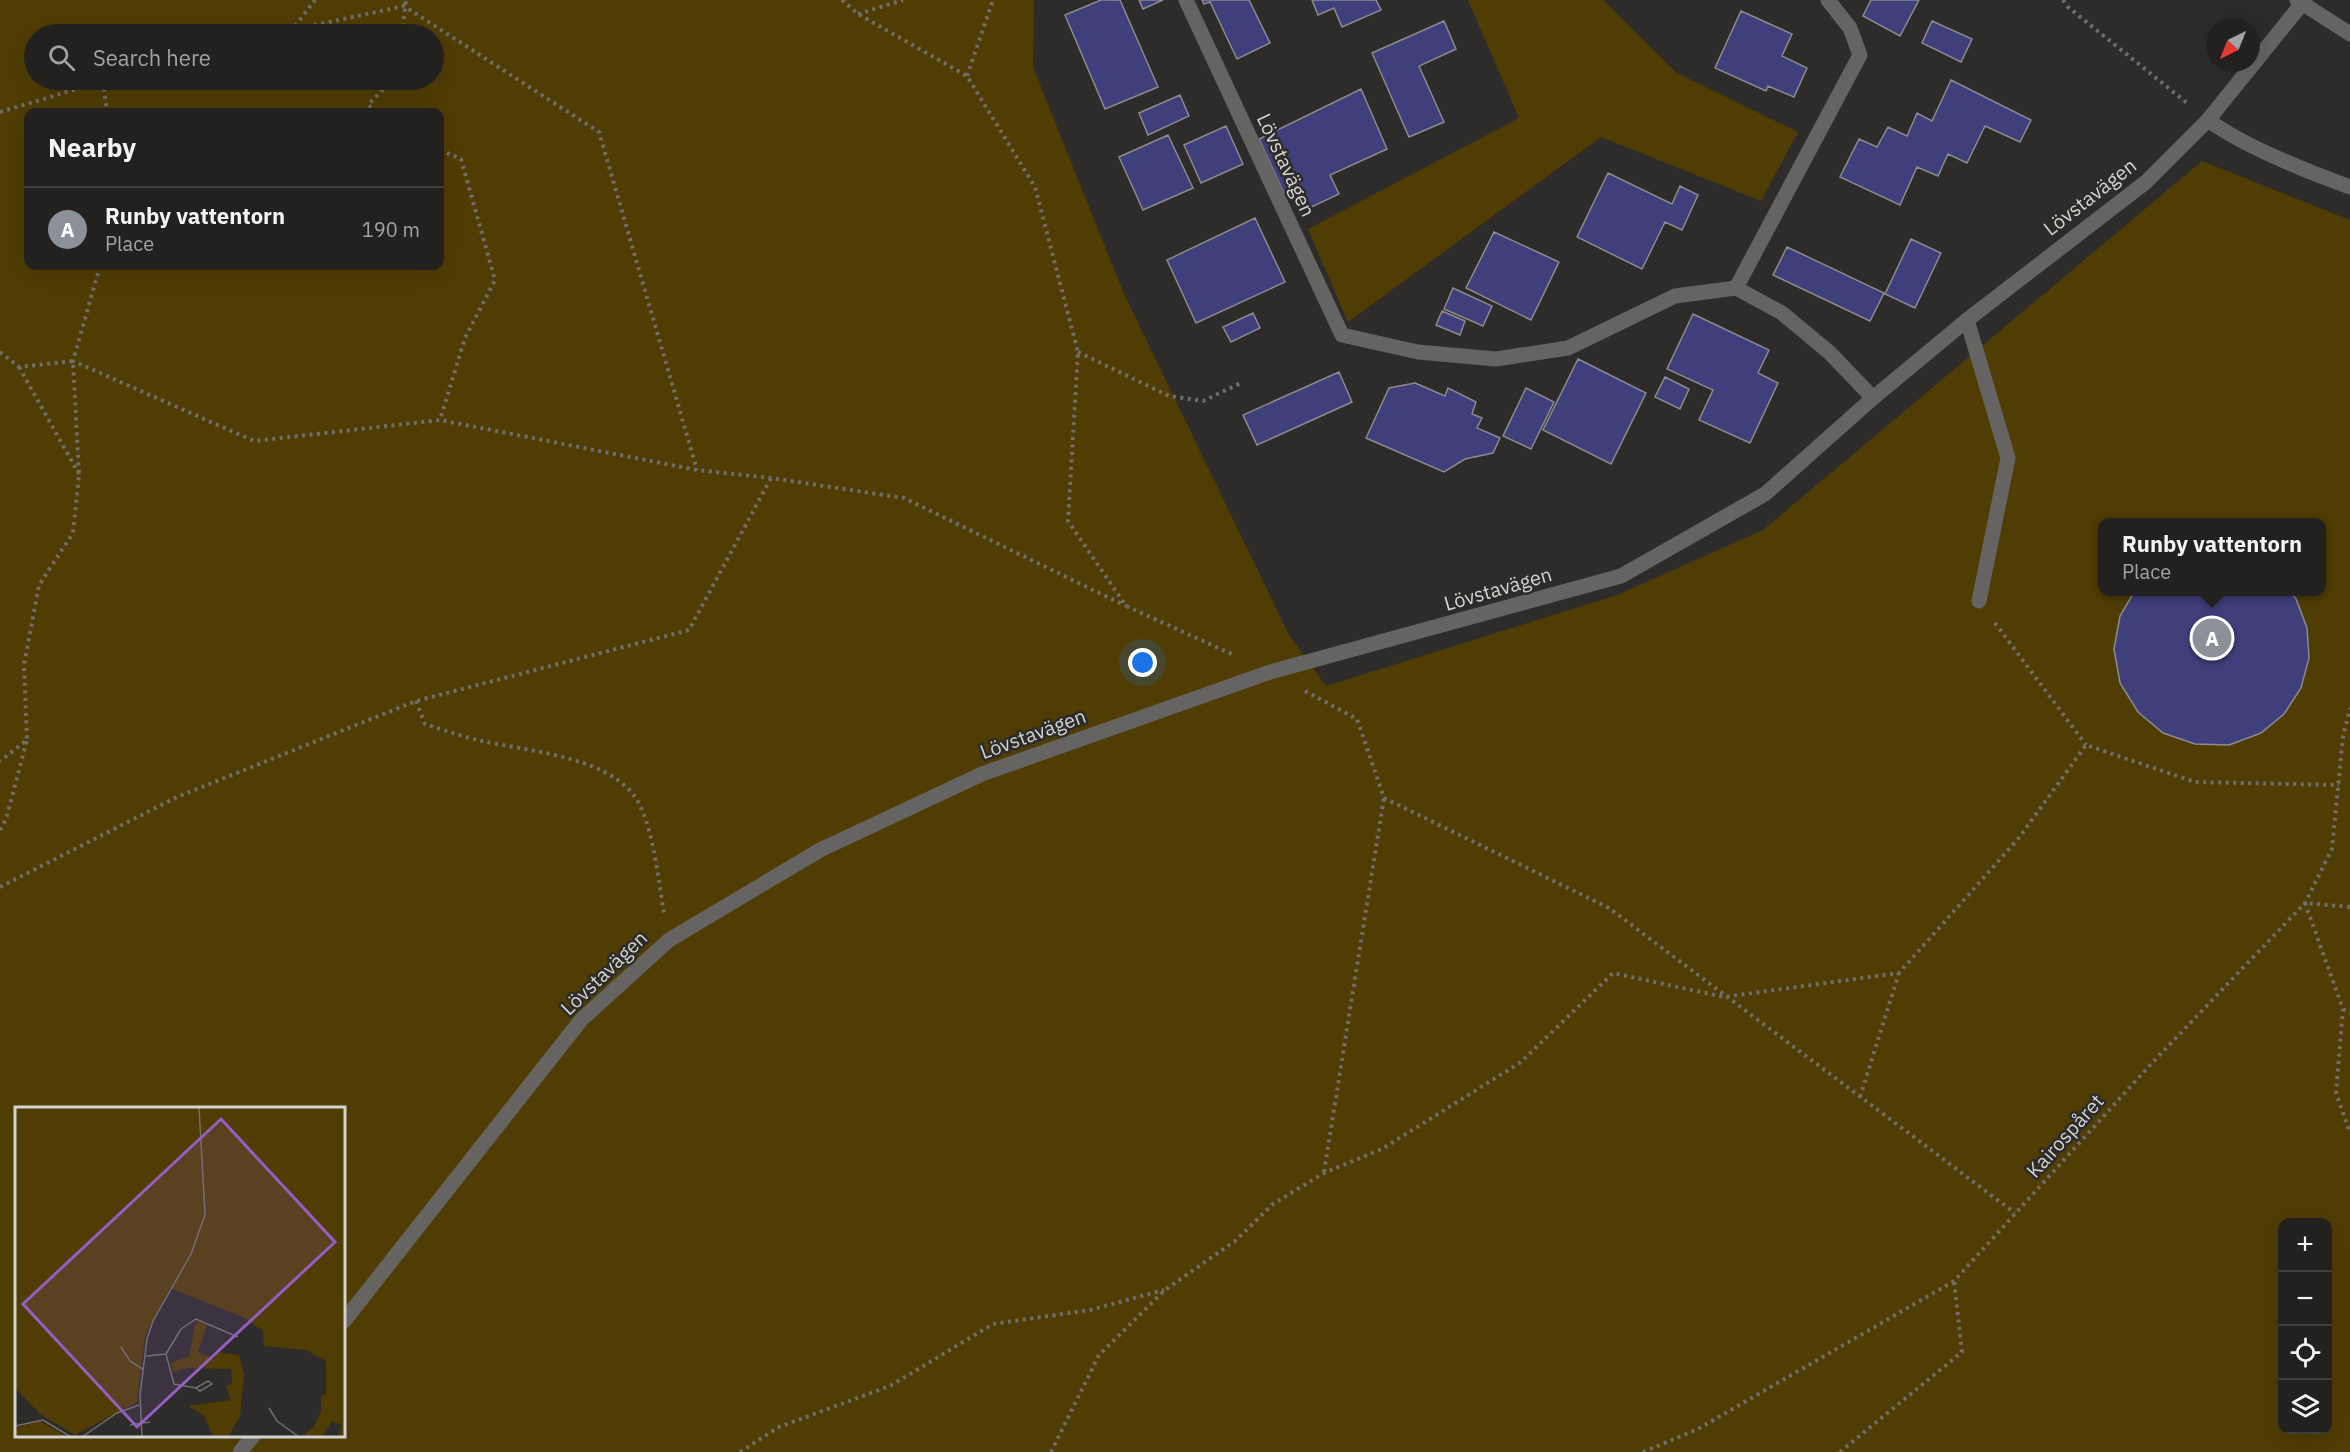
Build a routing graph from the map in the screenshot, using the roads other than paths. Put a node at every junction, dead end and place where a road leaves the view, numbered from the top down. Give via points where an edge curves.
1 (1186, 0) edge
2 (1828, 0) edge
3 (2301, 1) edge
4 (2350, 34) edge
5 (2208, 120) junction
6 (2350, 187) edge
7 (1736, 288) junction
8 (1966, 320) junction
9 (1873, 398) junction
10 (1979, 601) road end
11 (345, 1321) edge
12 (252, 1437) edge
13 (240, 1452) edge

1 - 7 street, Lövstavägen via 1342,335 1418,352 1496,359 1568,348 1675,296
2 - 7 street via 1850,28 1860,55
3 - 4 street
3 - 5 street, Lövstavägen
5 - 6 street via 2226,133
5 - 8 street, Lövstavägen via 2146,182
7 - 9 street via 1782,313 1830,353
8 - 9 street, Lövstavägen
8 - 10 street via 2008,458
9 - 11 street, Lövstavägen via 1765,494 1621,576 1270,672 982,774 820,850 669,940 582,1020
12 - 13 street

